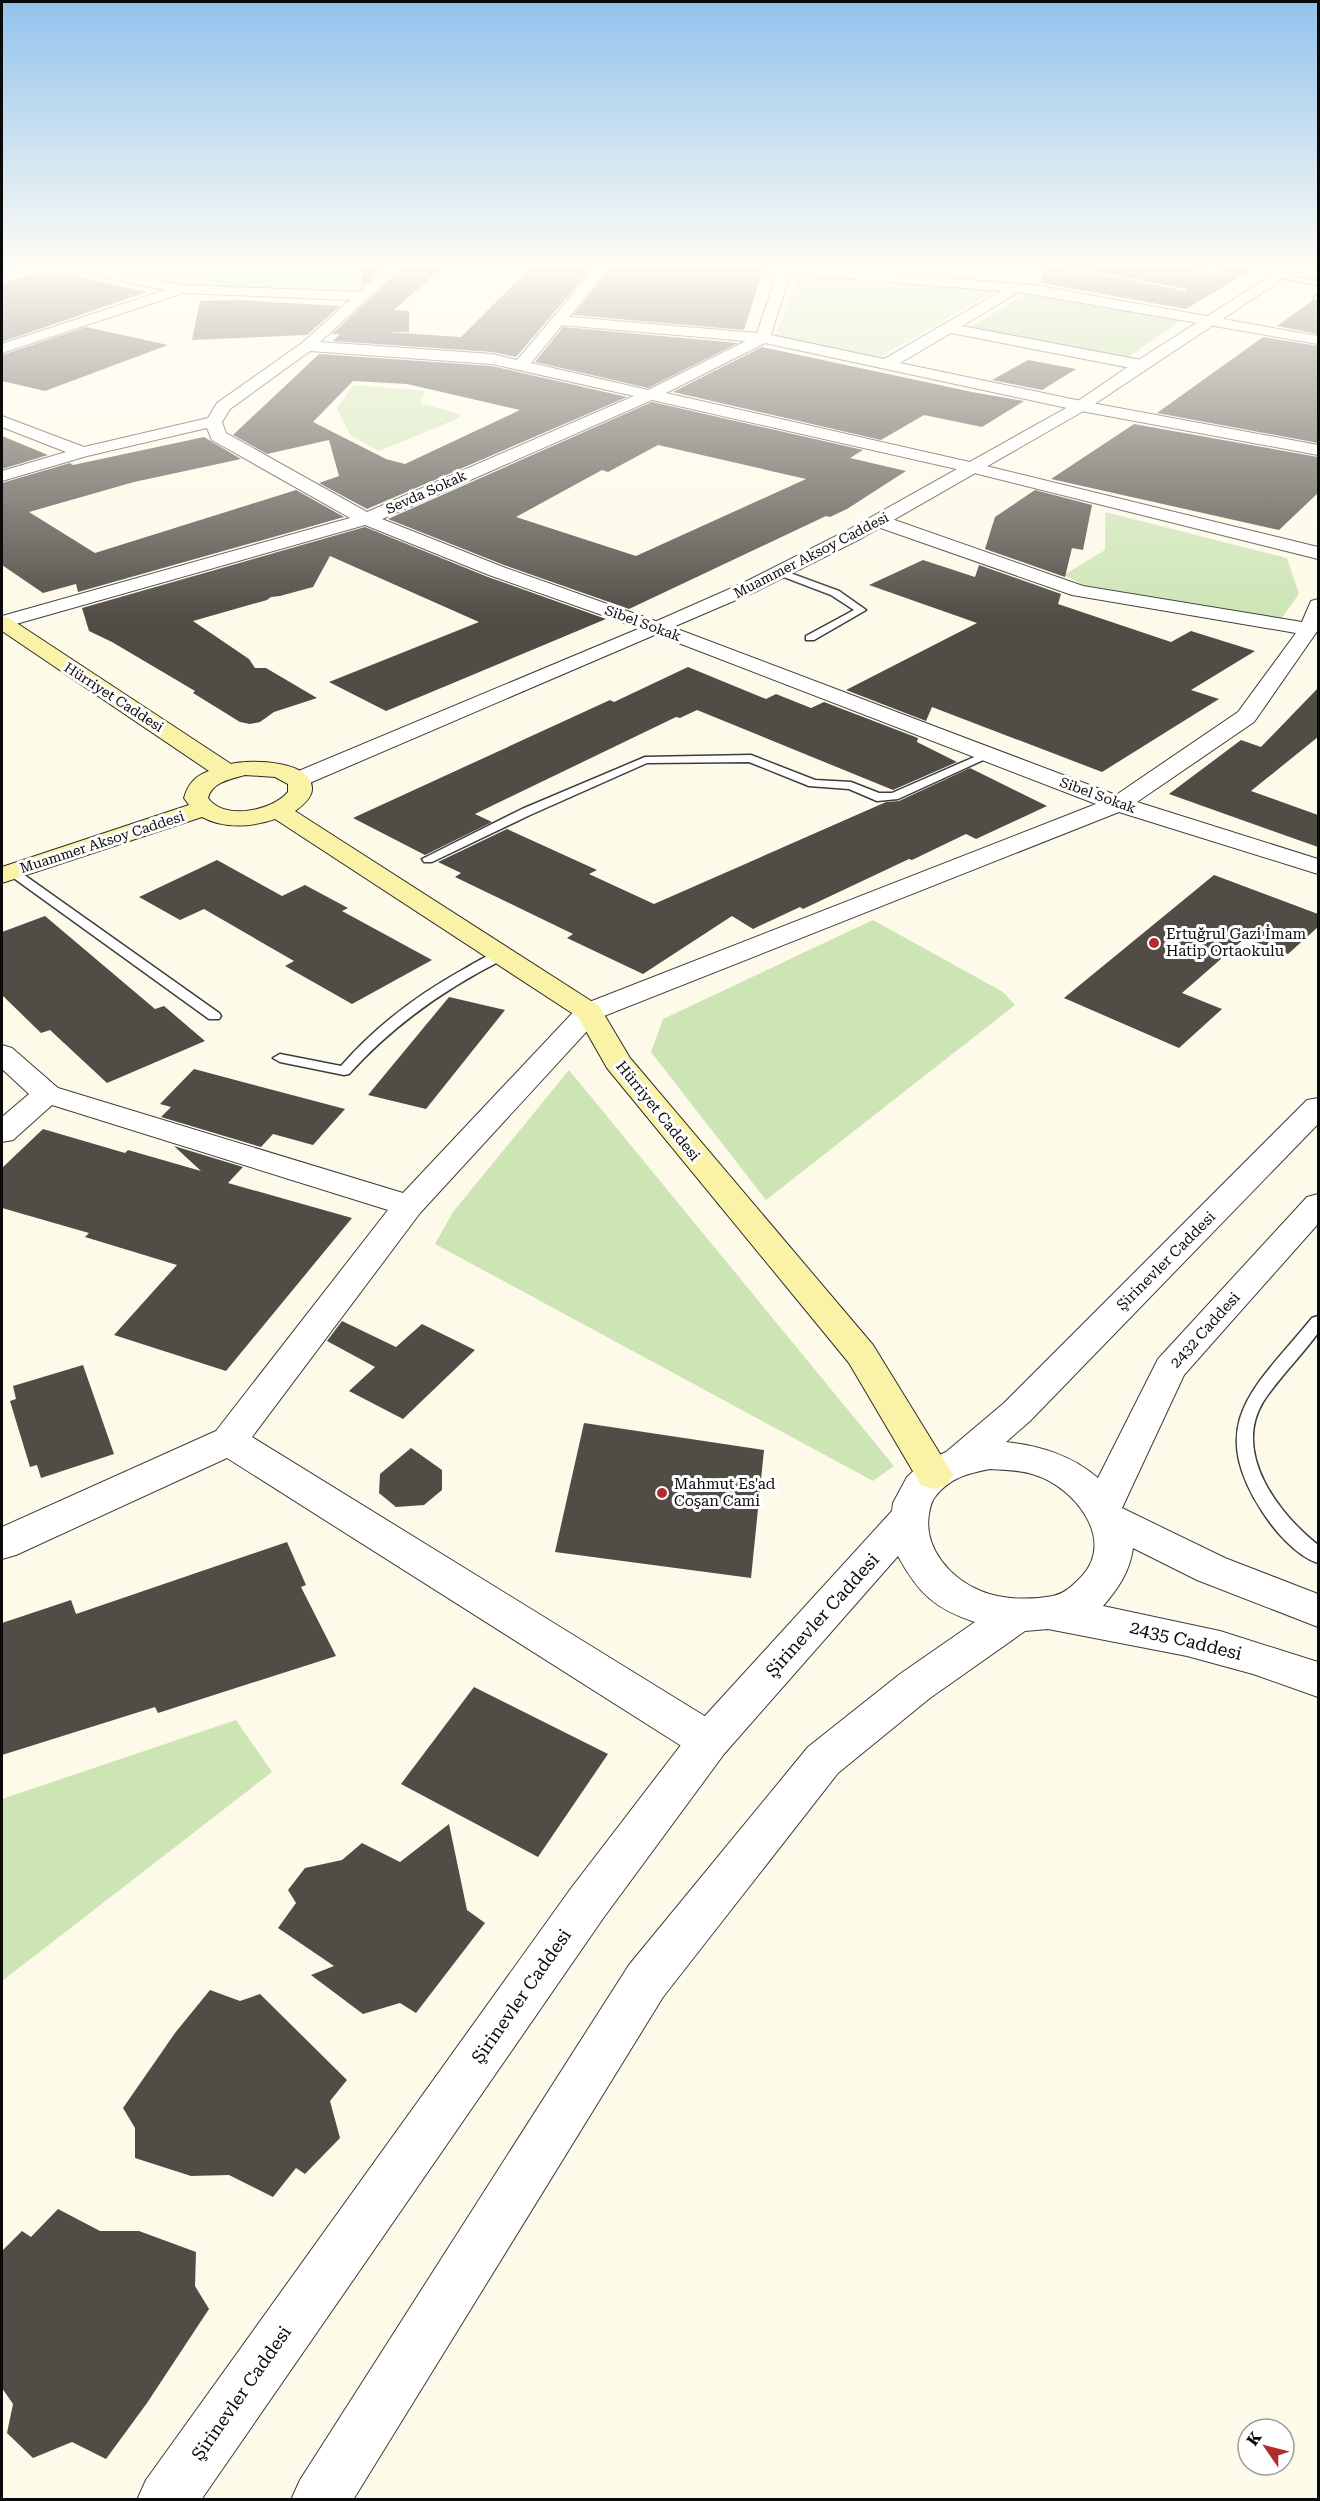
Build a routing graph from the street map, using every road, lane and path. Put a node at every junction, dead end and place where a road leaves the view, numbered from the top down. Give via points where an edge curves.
1 (253, 385) edge
2 (610, 385) edge
3 (670, 385) edge
4 (977, 385) edge
5 (1113, 385) edge
6 (652, 394) junction
7 (1082, 406) junction
8 (2, 421) edge
9 (214, 422) junction
10 (1318, 450) edge
11 (82, 452) junction
12 (974, 468) junction
13 (2, 476) edge
14 (366, 519) junction
15 (879, 521) junction
16 (1318, 553) edge
17 (779, 572) junction
18 (1314, 621) edge
19 (2, 622) edge
20 (657, 628) junction
21 (810, 639) dead end
22 (988, 754) junction
23 (227, 772) junction
24 (297, 780) junction
25 (1118, 804) junction
26 (202, 809) junction
27 (277, 810) junction
28 (428, 859) dead end
29 (1318, 867) edge
30 (8, 873) edge
31 (501, 956) junction
32 (589, 1012) junction
33 (213, 1016) dead end
34 (2, 1054) edge
35 (280, 1058) dead end
36 (47, 1094) junction
37 (1318, 1107) edge
38 (2, 1132) edge
39 (1318, 1204) edge
40 (409, 1206) junction
41 (1318, 1322) edge
42 (229, 1441) junction
43 (947, 1468) junction
44 (1107, 1514) junction
45 (908, 1519) junction
46 (2, 1544) edge
47 (1318, 1555) edge
48 (1318, 1611) edge
49 (1033, 1615) junction
50 (1318, 1680) edge
51 (709, 1741) junction
52 (166, 2499) edge
53 (320, 2499) edge

1 - 9 street via 223,406
2 - 6 street
3 - 6 street, Sevda Sokak
4 - 7 street
5 - 7 street, Muammer Aksoy Caddesi
6 - 12 street
6 - 14 street, Sevda Sokak
7 - 10 street
7 - 12 street, Muammer Aksoy Caddesi
8 - 11 street
9 - 11 street
9 - 14 street, Sibel Sokak via 218,436
11 - 13 street
12 - 15 street, Muammer Aksoy Caddesi
12 - 16 street
14 - 19 street, Sevda Sokak
14 - 20 street, Sibel Sokak via 496,571
15 - 17 street, Muammer Aksoy Caddesi
15 - 18 street via 1079,591
17 - 20 street, Muammer Aksoy Caddesi
17 - 21 lane via 835,593 861,610
18 - 25 street via 1246,717
19 - 23 main road, Hürriyet Caddesi
20 - 22 street, Sibel Sokak
20 - 24 street, Muammer Aksoy Caddesi
22 - 25 street, Sibel Sokak
22 - 28 lane via 894,796 882,797 851,786 813,783 750,758 645,760
23 - 24 main road via 260,768
23 - 26 main road via 212,777 195,793 195,802
24 - 27 main road via 299,794
25 - 29 street, Sibel Sokak
25 - 32 street
26 - 27 main road via 240,818
26 - 30 main road, Muammer Aksoy Caddesi
27 - 31 main road, Hürriyet Caddesi
30 - 33 lane
31 - 32 main road, Hürriyet Caddesi
31 - 35 lane via 421,999 376,1036 344,1071
32 - 40 street
32 - 43 main road, Hürriyet Caddesi via 617,1062 861,1354
34 - 36 street
36 - 38 street
36 - 40 street
37 - 43 street, Şirinevler Caddesi via 1017,1412
39 - 44 street, 2432 Caddesi via 1170,1368 1141,1424
40 - 42 street
41 - 47 lane via 1253,1403 1246,1425 1245,1449 1264,1500 1283,1525
42 - 46 street
42 - 51 street
43 - 44 street via 990,1455 1055,1467 1082,1485
43 - 45 street, Şirinevler Caddesi via 916,1494
44 - 48 street via 1211,1569
44 - 49 street via 1113,1559 1102,1584 1080,1603
45 - 49 street via 911,1545 920,1562 949,1593 980,1609
45 - 51 street, Şirinevler Caddesi
49 - 50 street, 2435 Caddesi via 1144,1628 1272,1662
49 - 53 street via 915,1686 823,1760 646,1981
51 - 52 street, Şirinevler Caddesi via 588,1902

